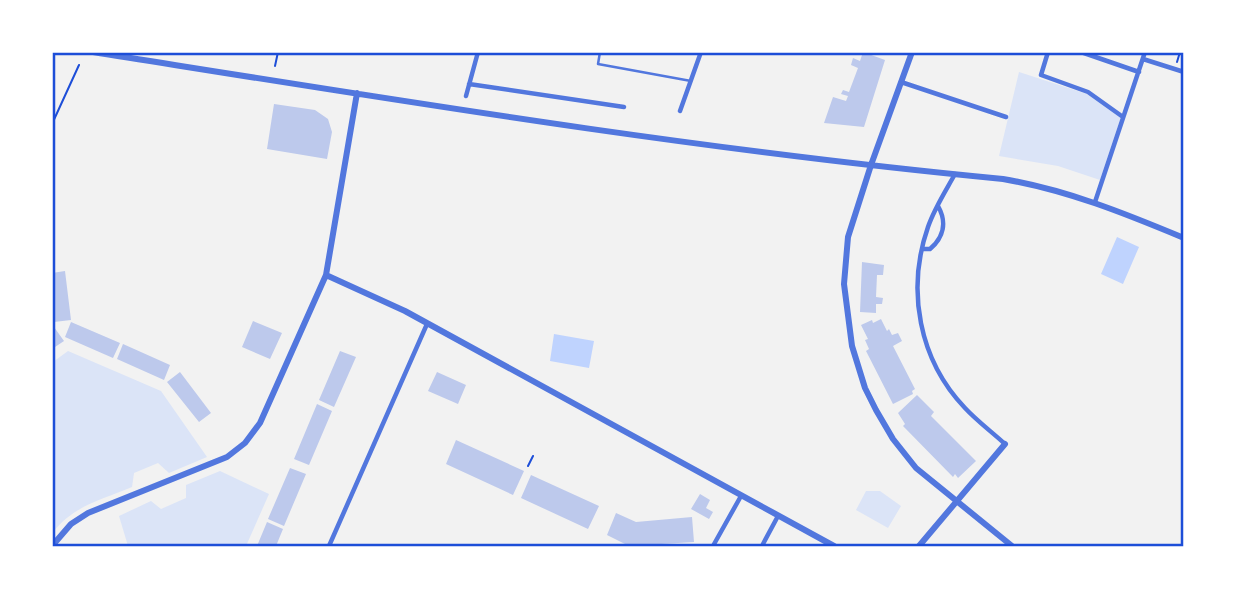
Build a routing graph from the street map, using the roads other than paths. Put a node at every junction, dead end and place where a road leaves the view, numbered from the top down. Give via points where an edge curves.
1 (93, 52) edge
2 (478, 52) edge
3 (600, 52) edge
4 (701, 52) edge
5 (912, 52) edge
6 (1048, 52) edge
7 (1082, 52) edge
8 (1144, 56) edge
9 (1139, 72) junction
10 (1184, 72) edge
11 (691, 81) junction
12 (900, 81) junction
13 (470, 84) junction
14 (357, 93) junction
15 (466, 96) dead end
16 (624, 107) dead end
17 (680, 111) dead end
18 (1006, 117) dead end
19 (1124, 117) junction
20 (871, 164) junction
21 (955, 174) junction
22 (1096, 202) junction
23 (938, 205) junction
24 (1184, 238) edge
25 (922, 249) junction
26 (326, 275) junction
27 (427, 324) junction
28 (1005, 444) joint
29 (741, 496) junction
30 (958, 501) junction
31 (778, 516) junction
32 (52, 546) edge
33 (329, 547) edge
34 (713, 547) edge
35 (765, 547) edge
36 (834, 547) edge
37 (919, 547) edge
38 (1013, 547) edge

1 - 14 street
2 - 13 street
3 - 11 lane via 597,64
4 - 11 street
5 - 12 street
6 - 19 street via 1041,75 1088,92
7 - 9 street
8 - 9 street
8 - 10 street
9 - 19 street
11 - 17 street
12 - 18 street
12 - 20 street
13 - 15 street
13 - 16 street
14 - 20 street via 707,146
14 - 26 street
19 - 22 street
20 - 21 street
20 - 30 street via 845,260 845,308 856,364 893,439 916,468
21 - 22 street via 1040,186
21 - 23 street
22 - 24 street
23 - 25 street
23 - 25 street via 943,216 942,235 930,249
25 - 28 street via 917,298 929,354 964,408
26 - 27 street
26 - 32 street via 266,413 245,443 227,457 79,518
27 - 29 street
27 - 33 street
28 - 30 street
29 - 31 street
29 - 34 street
30 - 37 street
30 - 38 street
31 - 35 street
31 - 36 street

